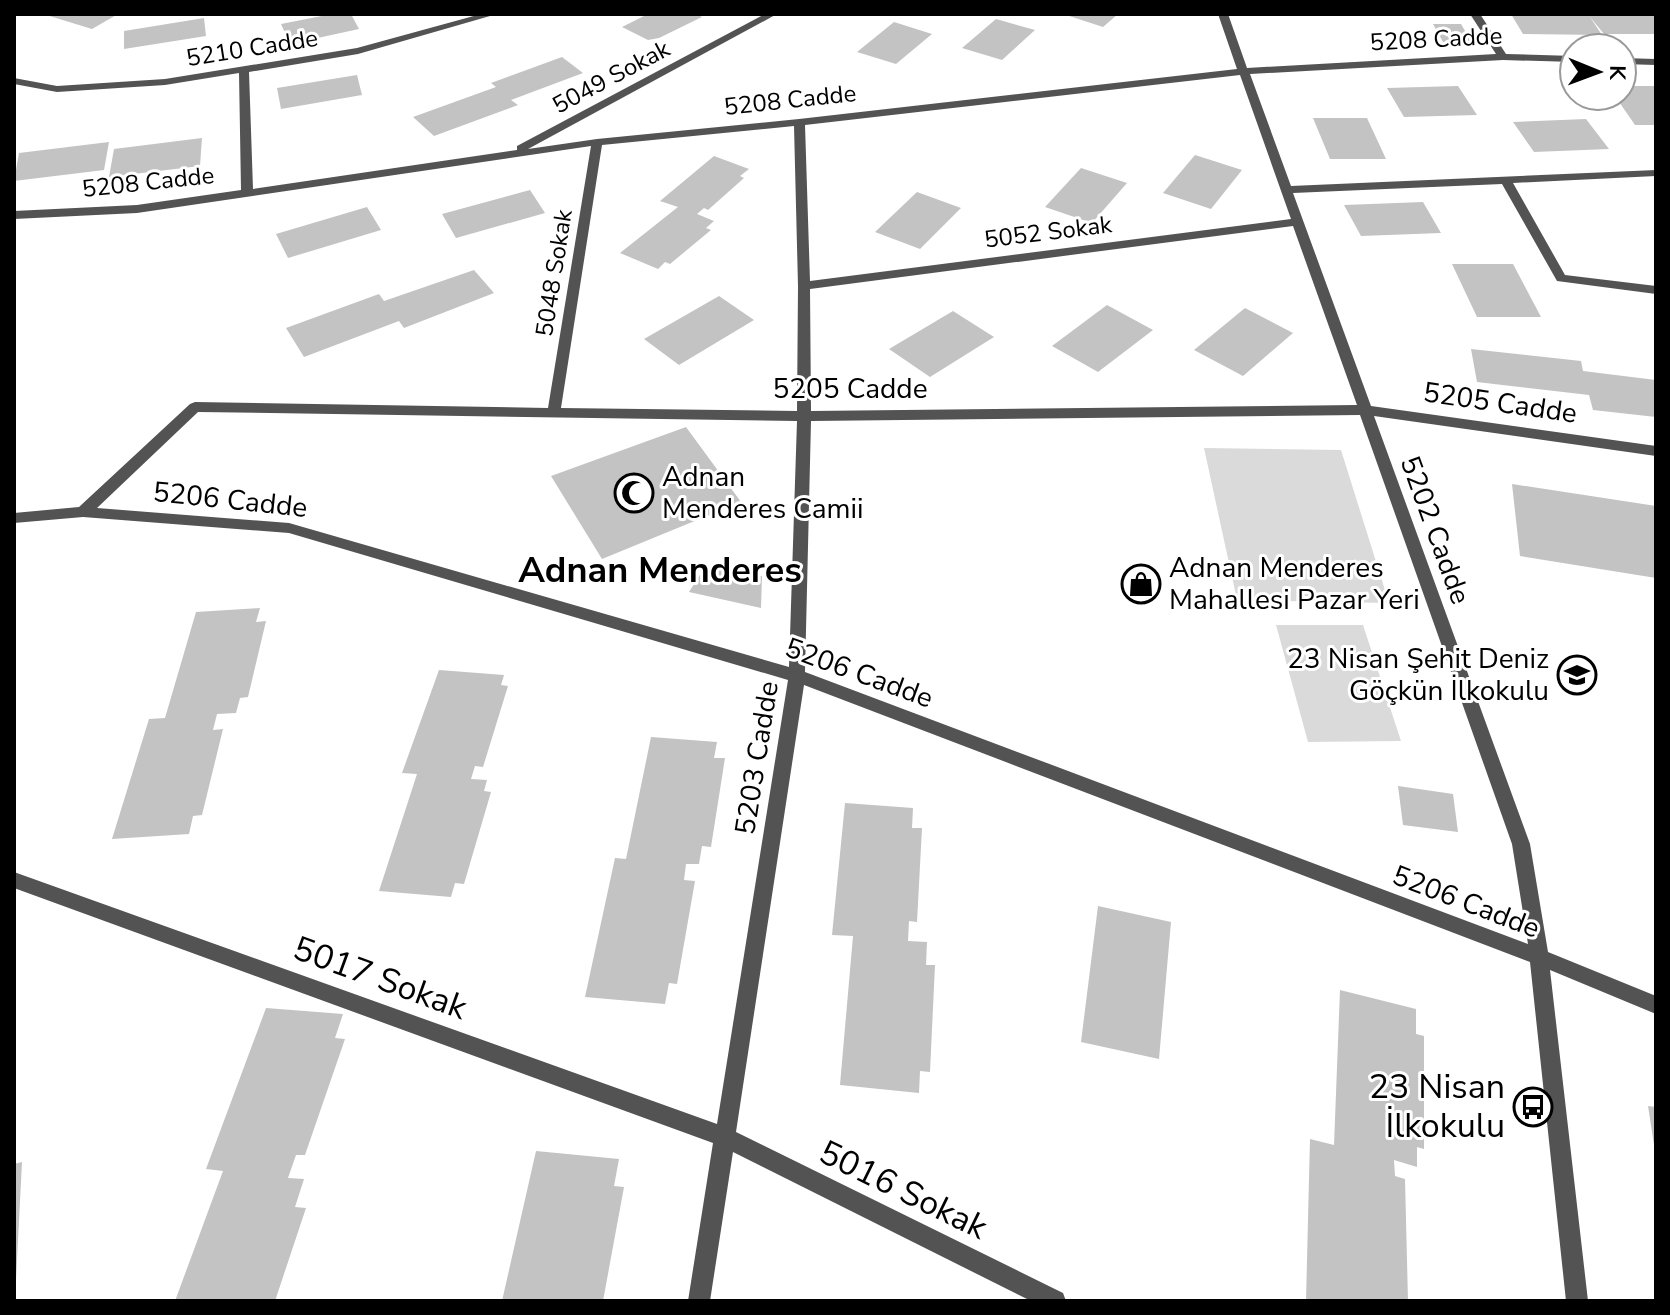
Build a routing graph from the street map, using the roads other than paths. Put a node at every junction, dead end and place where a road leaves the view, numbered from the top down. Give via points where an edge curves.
1 (492, 14) edge
2 (772, 14) edge
3 (1223, 14) edge
4 (1475, 14) edge
5 (1503, 57) junction
6 (1558, 59) edge
7 (244, 69) junction
8 (1243, 71) junction
9 (14, 81) edge
10 (799, 122) junction
11 (597, 142) junction
12 (512, 153) junction
13 (1656, 173) edge
14 (1506, 180) junction
15 (1286, 190) junction
16 (247, 193) junction
17 (14, 215) edge
18 (1297, 222) junction
19 (804, 286) junction
20 (1656, 290) edge
21 (1364, 410) junction
22 (554, 412) junction
23 (804, 416) junction
24 (1656, 451) edge
25 (83, 512) junction
26 (14, 518) edge
27 (797, 676) junction
28 (14, 880) edge
29 (1539, 957) junction
30 (1656, 1005) edge
31 (724, 1137) junction
32 (699, 1301) edge
33 (1055, 1301) edge
34 (1577, 1301) edge

1 - 7 street, 5210 Cadde via 358,51
2 - 12 street, 5049 Sokak
3 - 8 street, 5202 Cadde
4 - 5 street
5 - 6 street, 5208 Cadde
5 - 8 street, 5208 Cadde
7 - 9 street, 5210 Cadde via 165,82 57,89
7 - 16 street
8 - 10 street, 5208 Cadde
8 - 15 street, 5202 Cadde
10 - 11 street, 5208 Cadde
10 - 19 street, 5203 Cadde
11 - 12 street, 5208 Cadde
11 - 22 street, 5048 Sokak
12 - 16 street, 5208 Cadde
13 - 14 street
14 - 15 street
14 - 20 street via 1561,278
15 - 18 street, 5202 Cadde
16 - 17 street, 5208 Cadde via 137,209
18 - 19 street, 5052 Sokak
18 - 21 street, 5202 Cadde
19 - 23 street, 5203 Cadde
21 - 23 street, 5205 Cadde
21 - 24 street, 5205 Cadde
21 - 29 street, 5202 Cadde via 1521,844
22 - 23 street, 5205 Cadde
22 - 25 street, 5205 Cadde via 195,407
23 - 27 street, 5203 Cadde
25 - 26 street, 5206 Cadde
25 - 27 street, 5206 Cadde via 289,528
27 - 29 street, 5206 Cadde
27 - 31 street, 5203 Cadde
28 - 31 street, 5017 Sokak
29 - 30 street, 5206 Cadde
29 - 34 street, 5202 Cadde
31 - 32 street, 5203 Cadde
31 - 33 street, 5016 Sokak

